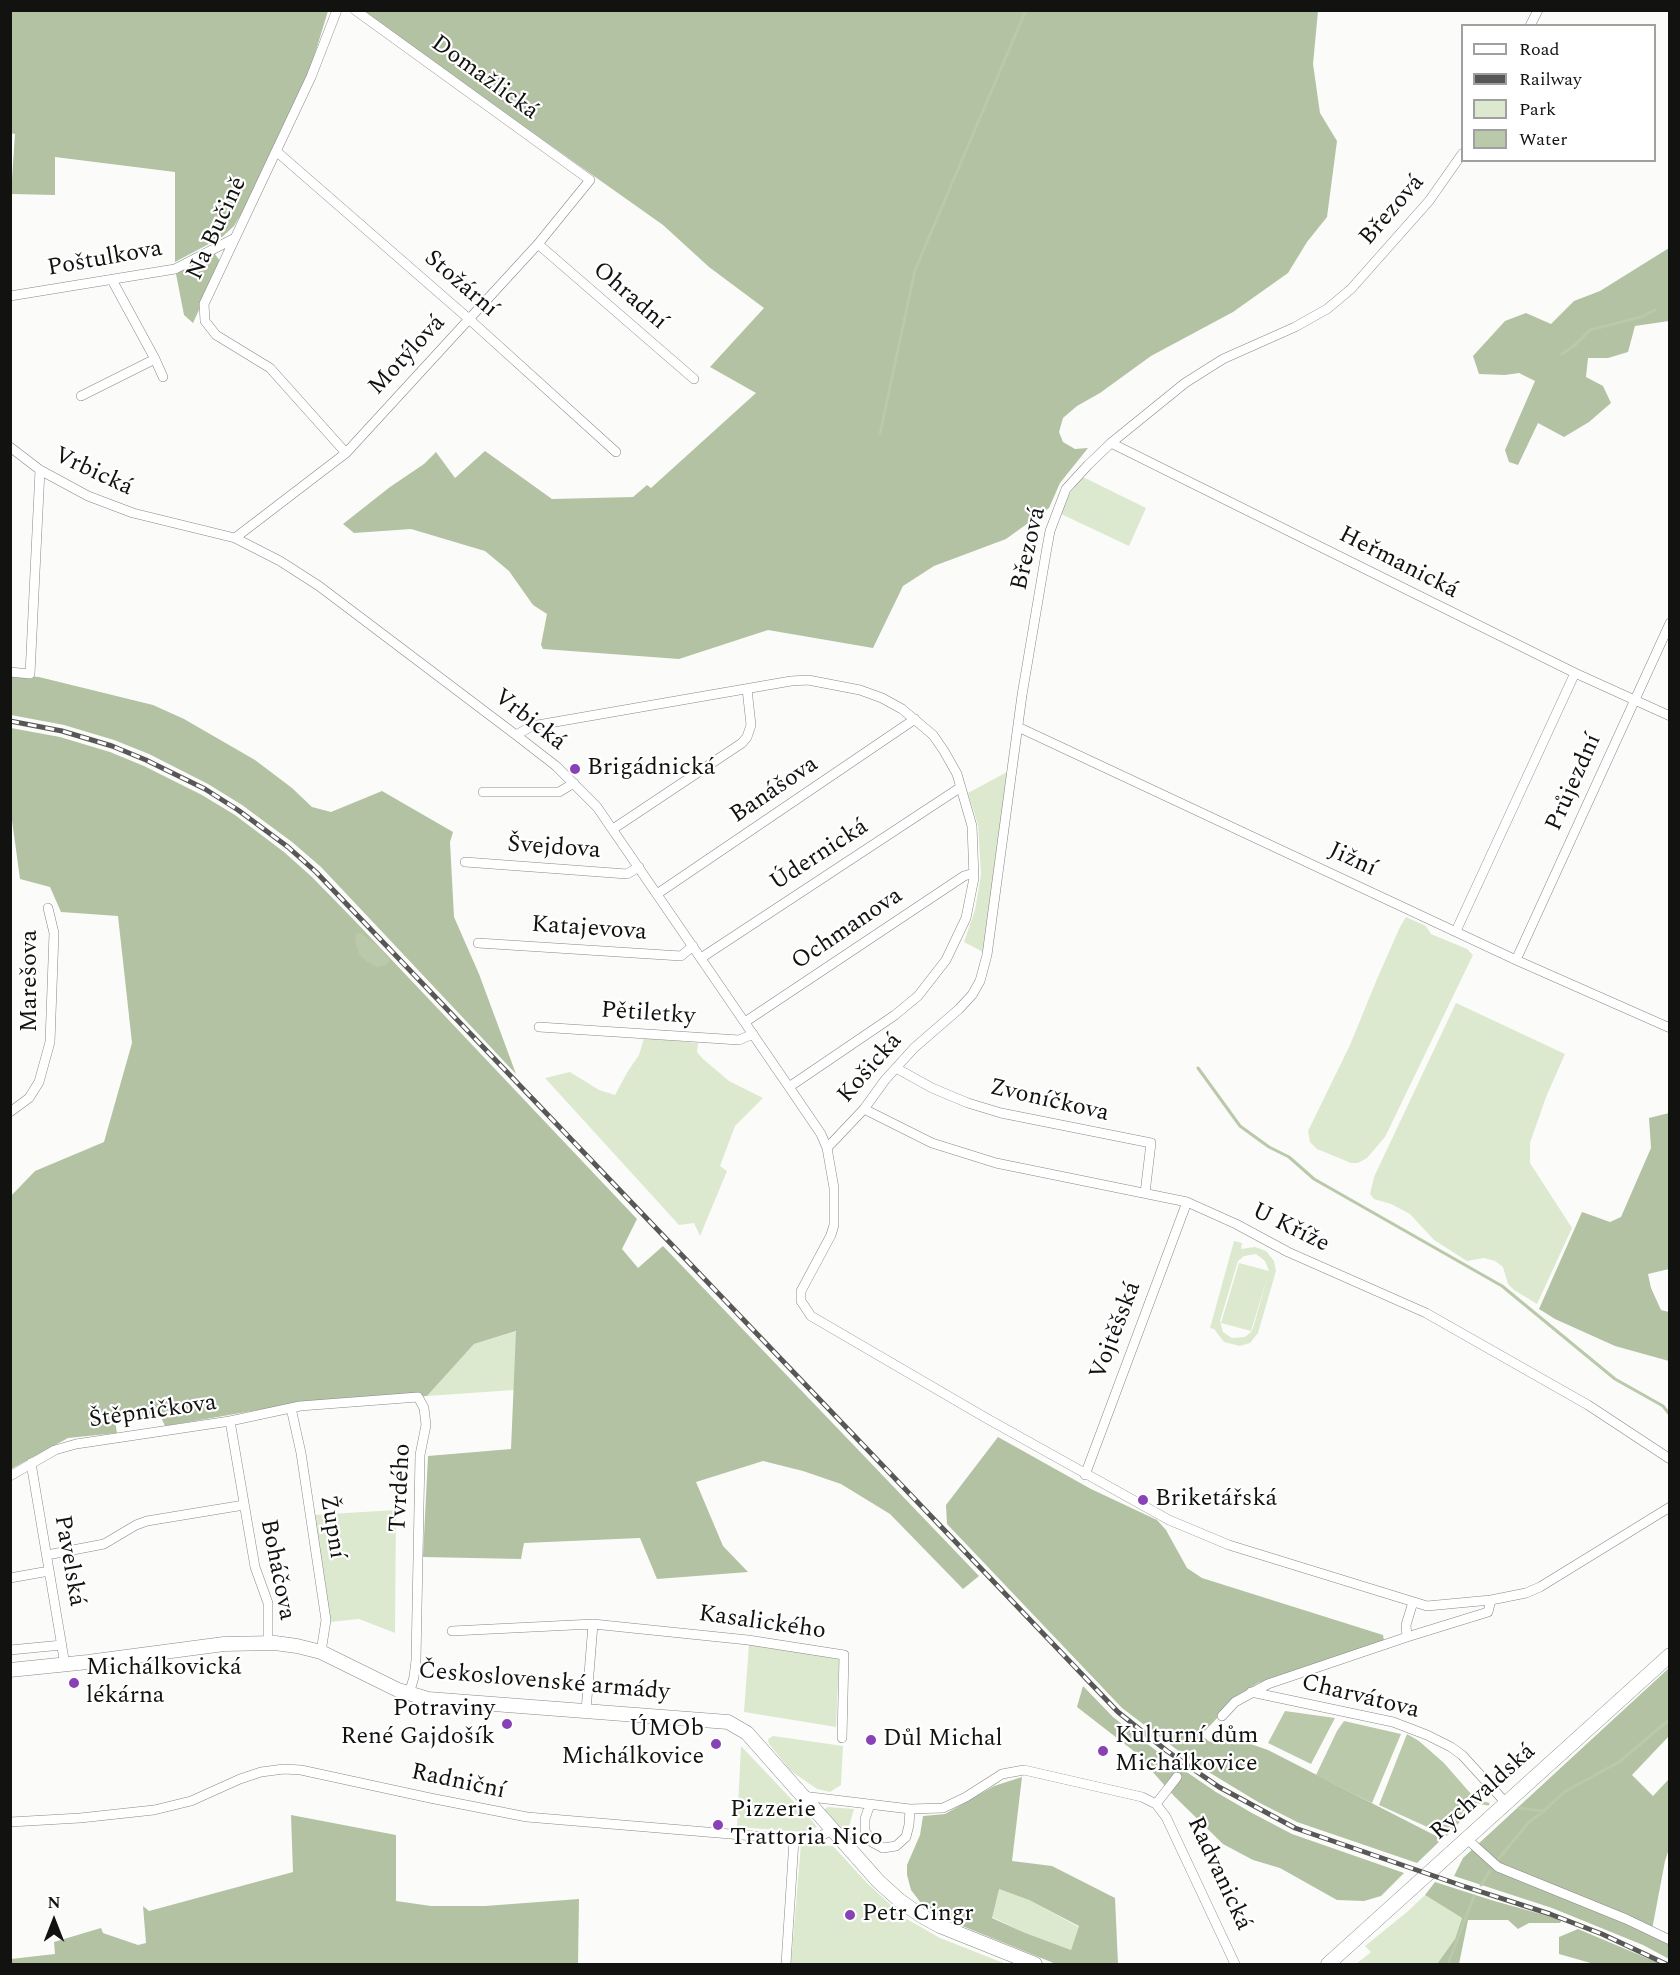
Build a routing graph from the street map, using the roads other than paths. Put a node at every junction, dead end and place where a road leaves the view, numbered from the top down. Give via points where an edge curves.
1 (337, 10) edge
2 (355, 10) edge
3 (1538, 10) edge
4 (1531, 24) edge
5 (276, 151) junction
6 (1461, 155) edge
7 (590, 180) joint
8 (236, 237) junction
9 (538, 244) junction
10 (112, 280) junction
11 (10, 296) edge
12 (469, 319) junction
13 (155, 359) junction
14 (163, 378) dead end
15 (694, 379) dead end
16 (81, 396) dead end
17 (1111, 443) junction
18 (10, 447) edge
19 (616, 452) dead end
20 (346, 453) junction
21 (40, 470) junction
22 (235, 538) junction
23 (1670, 623) edge
24 (10, 672) edge
25 (1575, 673) junction
26 (747, 689) junction
27 (1634, 700) junction
28 (1670, 716) edge
29 (915, 719) junction
30 (1018, 727) junction
31 (516, 735) junction
32 (574, 783) junction
33 (961, 787) junction
34 (483, 792) dead end
35 (613, 829) junction
36 (465, 862) dead end
37 (639, 867) junction
38 (974, 873) junction
39 (657, 894) junction
40 (48, 908) dead end
41 (1456, 931) junction
42 (478, 943) dead end
43 (693, 946) junction
44 (701, 958) junction
45 (1516, 960) junction
46 (946, 1018) joint
47 (745, 1022) junction
48 (539, 1027) dead end
49 (1670, 1028) edge
50 (753, 1034) junction
51 (896, 1068) junction
52 (789, 1087) junction
53 (864, 1109) junction
54 (10, 1112) edge
55 (827, 1148) junction
56 (1145, 1193) junction
57 (1187, 1202) junction
58 (307, 1405) joint
59 (291, 1408) junction
60 (230, 1421) junction
61 (1670, 1459) edge
62 (31, 1463) junction
63 (1085, 1475) junction
64 (10, 1476) edge
65 (244, 1505) junction
66 (1670, 1507) edge
67 (47, 1555) junction
68 (50, 1571) junction
69 (10, 1578) edge
70 (1491, 1600) junction
71 (1413, 1602) junction
72 (593, 1624) junction
73 (452, 1631) dead end
74 (1407, 1637) junction
75 (268, 1642) junction
76 (62, 1645) junction
77 (10, 1650) edge
78 (321, 1653) junction
79 (1670, 1655) edge
80 (65, 1665) junction
81 (10, 1670) edge
82 (1251, 1692) junction
83 (409, 1694) junction
84 (586, 1711) junction
85 (1222, 1716) dead end
86 (842, 1738) dead end
87 (1177, 1777) dead end
88 (802, 1796) junction
89 (1506, 1803) junction
90 (870, 1804) junction
91 (1156, 1804) junction
92 (910, 1809) junction
93 (10, 1822) edge
94 (832, 1830) junction
95 (1467, 1839) junction
96 (794, 1840) junction
97 (1670, 1940) edge
98 (786, 1965) edge
99 (1035, 1965) edge
100 (1235, 1965) edge
101 (1328, 1965) edge

1 - 5 street, Na Bučině
2 - 7 street, Domažlická
3 - 4 street
5 - 8 street, Na Bučině
5 - 12 street, Stožární
6 - 17 street, Březová via 1429,201 1351,289 1327,309 1223,359 1185,382
7 - 9 street, Motýlová
8 - 10 street, Poštulkova via 175,269
8 - 20 street, Na Bučině via 204,304 205,321 216,334 270,368
9 - 12 street, Motýlová
9 - 15 street, Ohradní
10 - 11 street, Poštulkova
10 - 13 street
12 - 19 street, Stožární
12 - 20 street, Motýlová
13 - 14 street
13 - 16 street
17 - 25 street, Heřmanická
17 - 30 street, Březová via 1066,489 1050,531
18 - 21 street, Vrbická
20 - 22 street, Motýlová
21 - 22 street, Vrbická via 88,496 133,513
21 - 24 street via 30,674
22 - 31 street, Vrbická via 319,586
23 - 27 street, Průjezdní
25 - 27 street, Heřmanická
25 - 41 street, Průjezdní
26 - 29 street via 791,681 831,684 882,699
26 - 31 street via 532,726
26 - 35 street via 751,725 742,743
27 - 28 street, Heřmanická
27 - 45 street, Průjezdní
29 - 33 street via 944,751
29 - 39 street, Banášova
30 - 41 street, Jižní
30 - 46 street, Březová via 987,955 972,995
31 - 32 street, Vrbická
32 - 34 street via 559,792
32 - 35 street, Vrbická
33 - 38 street via 972,826
33 - 44 street, Údernická
35 - 37 street, Vrbická
36 - 37 street, Švejdova via 627,874
37 - 39 street, Vrbická
38 - 47 street, Ochmanova
38 - 52 street via 966,918 935,977 895,1015
39 - 43 street, Vrbická
40 - 54 street, Marešova via 54,933 50,1042 39,1082 29,1098
41 - 45 street, Jižní
42 - 43 street, Katajevova via 681,956
43 - 44 street, Vrbická
44 - 47 street, Vrbická
45 - 49 street, Jižní
46 - 51 street, Košická
47 - 50 street, Vrbická
48 - 50 street, Pětiletky via 739,1040
50 - 52 street, Vrbická
51 - 53 street, Košická
51 - 56 street, Zvoníčkova via 932,1088 990,1110 1151,1143
52 - 55 street, Vrbická
53 - 55 street, Košická
53 - 56 street, U Kříže via 932,1143 996,1163
55 - 63 street, Vrbická via 834,1188 834,1225 801,1291 801,1301 811,1316
56 - 57 street, U Kříže
57 - 61 street, U Kříže via 1426,1313 1588,1405
57 - 63 street, Vojtěšská
58 - 59 street, Štěpničkova
58 - 83 street, Tvrdého via 418,1397 422,1402 426,1425 420,1455 416,1660
59 - 60 street, Štěpničkova
59 - 78 street, Župní via 326,1620
60 - 62 street, Štěpničkova via 76,1444
60 - 65 street, Boháčova
62 - 64 street, Štěpničkova
62 - 67 street, Pavelská
63 - 71 street via 1199,1533
65 - 67 street, Boháčova via 147,1521 104,1544
65 - 75 street, Boháčova via 255,1567 268,1603
66 - 70 street via 1540,1587
67 - 68 street, Pavelská
68 - 69 street
68 - 76 street, Pavelská
70 - 71 street via 1427,1606
70 - 74 street via 1488,1612
71 - 74 street via 1406,1625
72 - 73 street, Kasalického
72 - 84 street
72 - 86 street, Kasalického via 748,1640 844,1655
74 - 82 street
75 - 78 street, Československé armády
75 - 80 street, Československé armády
76 - 77 street
76 - 80 street, Pavelská
78 - 83 street, Československé armády
79 - 89 street, Rychvaldská
80 - 81 street, Československé armády
82 - 85 street
82 - 89 street, Charvátova via 1393,1722 1427,1735 1462,1755
83 - 84 street, Československé armády via 445,1701
84 - 88 street, Československé armády via 732,1723 747,1733
87 - 91 street
88 - 90 street
88 - 94 street, Československé armády
89 - 95 street, Rychvaldská
90 - 92 street
90 - 92 street via 865,1832 883,1848 896,1846 906,1838
91 - 92 street via 1123,1792 1024,1770 1002,1774 943,1808
91 - 100 street, Radvanická via 1166,1817
93 - 96 street, Radniční via 154,1810 191,1801 261,1772 284,1769 527,1817
94 - 96 street, Radniční via 817,1838
94 - 99 street, Československé armády via 904,1904 930,1921
95 - 97 street via 1498,1867
95 - 101 street, Rychvaldská
96 - 98 street

